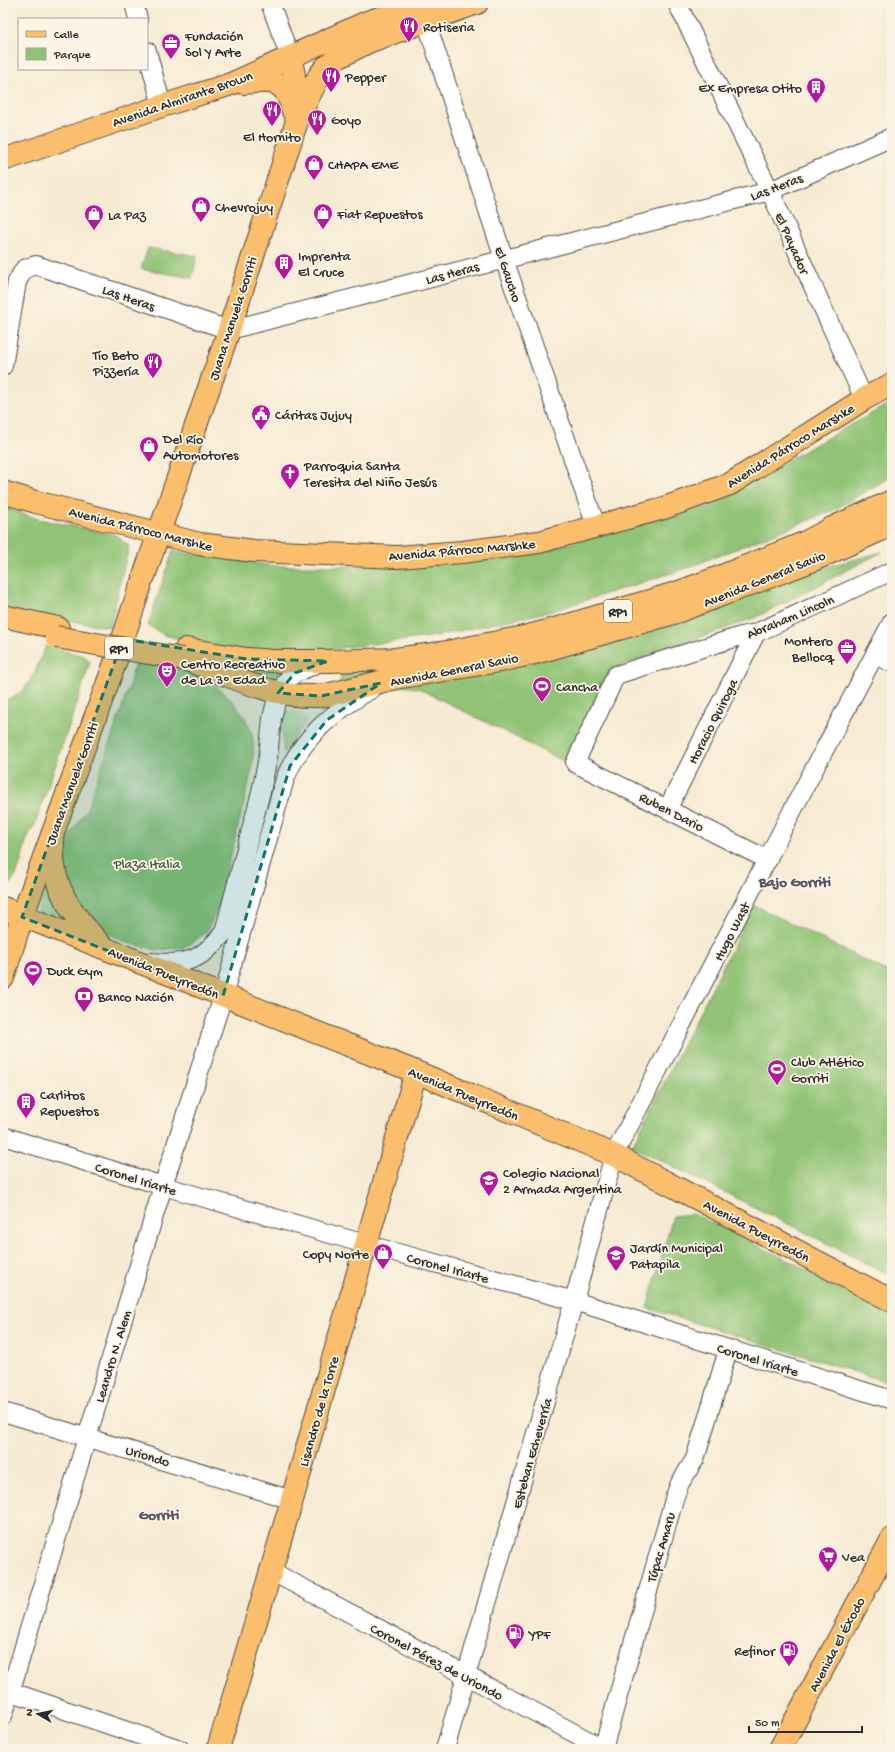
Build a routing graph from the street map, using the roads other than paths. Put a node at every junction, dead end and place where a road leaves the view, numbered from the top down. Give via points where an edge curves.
1 (134, 3) edge
2 (270, 3) edge
3 (477, 3) edge
4 (678, 3) edge
5 (426, 12) edge
6 (138, 18) edge
7 (148, 55) edge
8 (290, 57) junction
9 (231, 84) junction
10 (162, 106) junction
11 (296, 124) junction
12 (892, 137) edge
13 (3, 160) edge
14 (770, 191) junction
15 (504, 259) junction
16 (229, 330) junction
17 (3, 366) edge
18 (892, 384) edge
19 (864, 399) junction
20 (3, 492) edge
21 (892, 496) edge
22 (892, 501) edge
23 (860, 516) junction
24 (892, 525) edge
25 (596, 526) junction
26 (158, 535) junction
27 (892, 540) edge
28 (811, 561) junction
29 (892, 571) edge
30 (3, 616) edge
31 (892, 622) edge
32 (3, 628) edge
33 (57, 633) junction
34 (756, 633) junction
35 (183, 654) junction
36 (874, 655) junction
37 (328, 661) junction
38 (892, 663) edge
39 (381, 683) junction
40 (279, 693) junction
41 (575, 763) joint
42 (668, 808) junction
43 (55, 828) junction
44 (768, 860) junction
45 (13, 913) edge
46 (104, 948) junction
47 (137, 961) junction
48 (3, 978) edge
49 (223, 996) junction
50 (416, 1072) junction
51 (3, 1136) edge
52 (614, 1156) junction
53 (163, 1186) junction
54 (365, 1244) junction
55 (574, 1301) junction
56 (892, 1301) edge
57 (728, 1350) junction
58 (892, 1400) edge
59 (3, 1412) edge
60 (87, 1437) junction
61 (292, 1500) junction
62 (892, 1539) edge
63 (271, 1571) junction
64 (467, 1677) junction
65 (7, 1690) edge
66 (3, 1716) edge
67 (180, 1749) edge
68 (218, 1749) edge
69 (445, 1749) edge
70 (604, 1749) edge
71 (780, 1749) edge

1 - 6 street
2 - 8 street
3 - 5 main road, Avenida Almirante Brown
4 - 14 street, El Payador
5 - 8 main road, Avenida Almirante Brown via 367,22
5 - 11 main road, Avenida Almirante Brown via 339,57 325,68
5 - 15 street, El Gaucho
7 - 10 street
8 - 9 main road, Avenida Almirante Brown
8 - 11 main road, Juana Manuela Gorriti via 297,92
9 - 10 main road, Avenida Almirante Brown
9 - 11 main road via 265,80 279,85 288,96
10 - 13 main road, Avenida Almirante Brown
11 - 16 main road, Juana Manuela Gorriti
12 - 14 street, Las Heras
14 - 15 street, Las Heras
14 - 19 street, El Payador
15 - 16 street, Las Heras
15 - 25 street, El Gaucho
16 - 17 street, Las Heras via 36,265 24,269 17,282
16 - 26 main road, Juana Manuela Gorriti
18 - 19 main road, Avenida Párroco Marshke
19 - 25 main road, Avenida Párroco Marshke via 730,484 670,506
20 - 26 main road, Avenida Párroco Marshke
21 - 23 main road
22 - 23 main road, Avenida General Savio / RP1
23 - 37 main road, Avenida General Savio / RP1 via 804,543 686,590 558,628 441,653
24 - 28 main road, Avenida General Savio / RP1
25 - 26 main road, Avenida Párroco Marshke via 539,542 397,557 254,551
26 - 43 main road, Juana Manuela Gorriti
27 - 28 main road
28 - 39 main road, Avenida General Savio / RP1 via 674,614 539,652 396,678
29 - 34 street, Abraham Lincoln
30 - 33 main road, Avenida General Savio / RP1
31 - 36 street, Hugo Wast
32 - 33 main road, Avenida General Savio / RP1
33 - 35 main road, Avenida General Savio / RP1
34 - 41 street, Abraham Lincoln via 616,675
34 - 42 street, Horacio Quiroga
35 - 37 main road, Avenida General Savio / RP1
35 - 40 main road, Avenida General Savio / RP1 via 251,685
36 - 38 street
36 - 44 street, Hugo Wast
37 - 40 street via 295,673
39 - 40 main road, Avenida General Savio / RP1 via 309,697
39 - 49 street, RP1 via 352,700 327,720 301,748 290,766
40 - 47 street via 272,718 261,792 224,932 209,950 196,958 173,962
41 - 42 street, Ruben Dario
42 - 44 street, Ruben Dario
43 - 45 main road, Juana Manuela Gorriti
43 - 46 main road via 53,857 62,895 78,920
44 - 52 street, Hugo Wast
45 - 46 main road, Avenida Pueyrredón
45 - 48 main road, Juana Manuela Gorriti
46 - 47 main road, Avenida Pueyrredón
47 - 49 main road, Avenida Pueyrredón
49 - 50 main road, Avenida Pueyrredón
49 - 53 street, Leandro N. Alem
50 - 52 main road, Avenida Pueyrredón
50 - 54 main road, Lisandro de la Torre
51 - 53 street, Coronel Iriarte
52 - 55 street, Esteban Echeverría
52 - 56 main road, Avenida Pueyrredón
53 - 54 street, Coronel Iriarte
53 - 60 street, Leandro N. Alem
54 - 55 street, Coronel Iriarte
54 - 61 main road, Lisandro de la Torre
55 - 57 street, Coronel Iriarte
55 - 64 street, Esteban Echeverría
57 - 58 street, Coronel Iriarte
57 - 70 street, Túpac Amaru via 695,1459 675,1496
59 - 60 street, Uriondo
60 - 61 street, Uriondo
60 - 65 street, Leandro N. Alem
61 - 63 main road, Lisandro de la Torre
62 - 71 main road, Avenida El Éxodo
63 - 64 street, Coronel Pérez de Uriondo
63 - 68 main road, Lisandro de la Torre
64 - 69 street, Esteban Echeverría
64 - 70 street, Coronel Pérez de Uriondo
65 - 66 street, Leandro N. Alem
65 - 67 street

